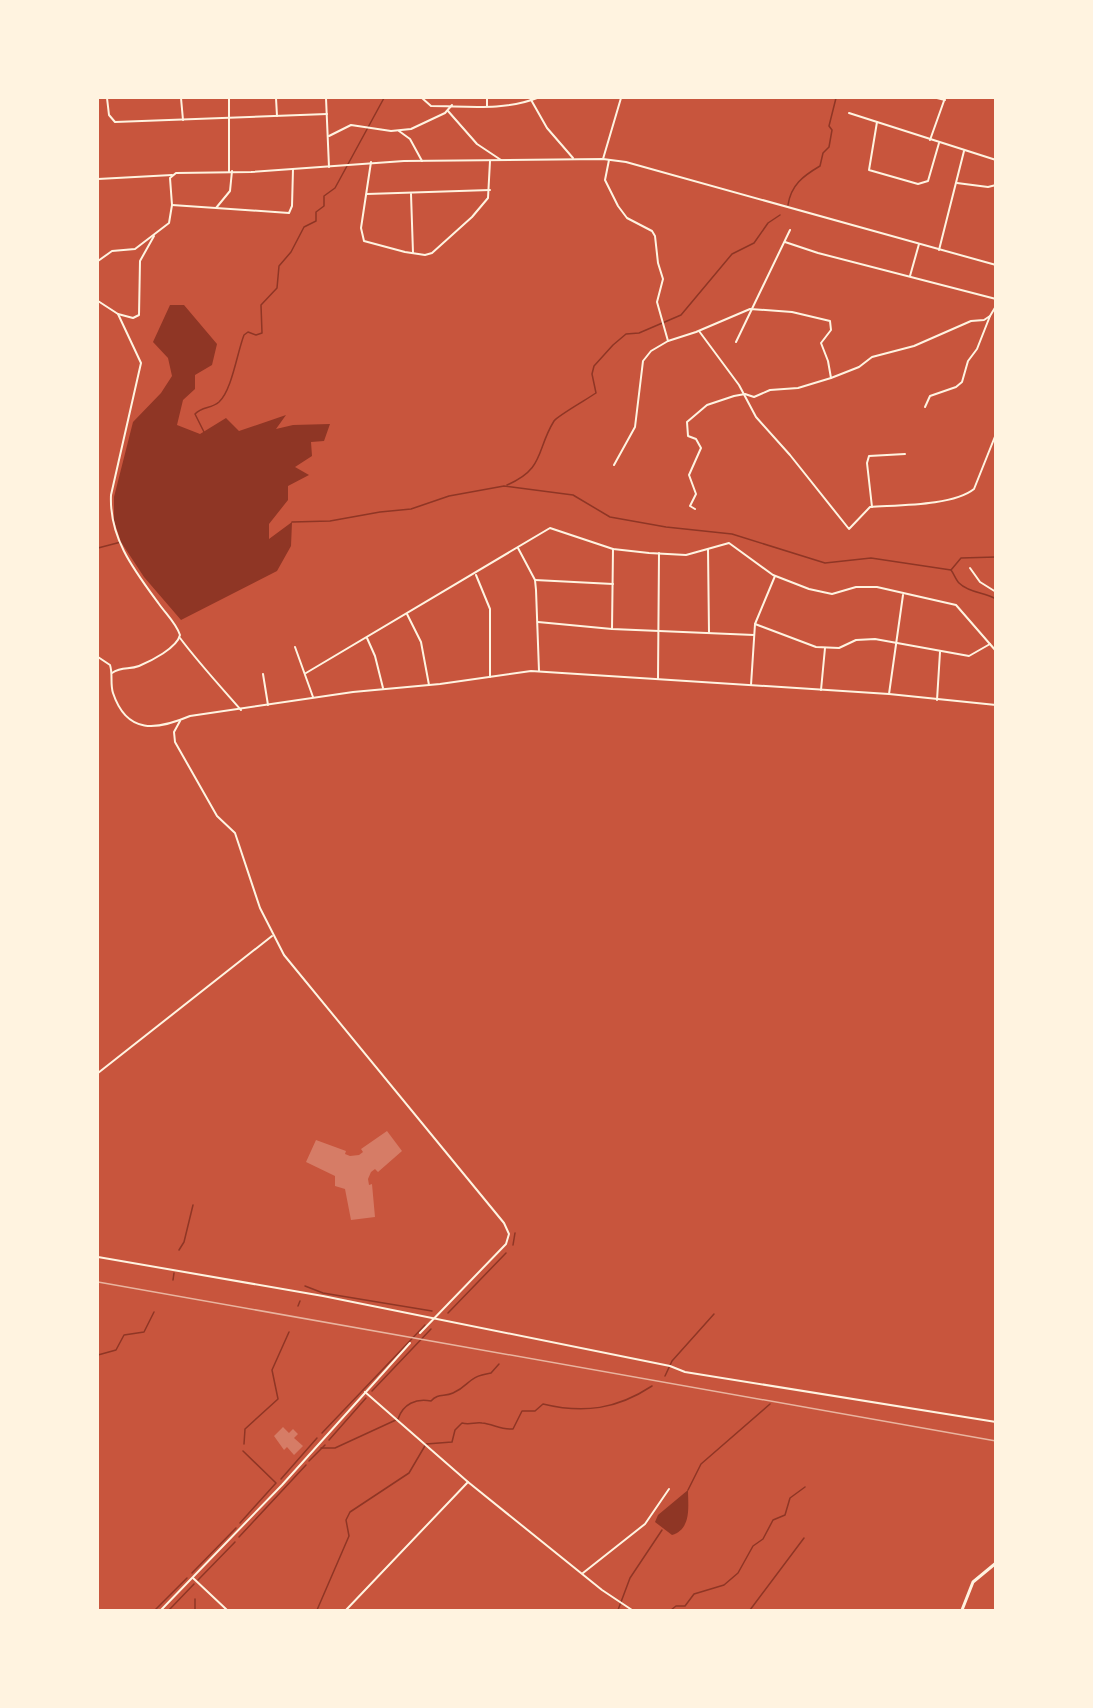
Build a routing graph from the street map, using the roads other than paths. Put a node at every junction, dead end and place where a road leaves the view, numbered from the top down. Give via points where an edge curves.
1 (107, 98) edge
2 (181, 98) edge
3 (228, 98) edge
4 (276, 98) edge
5 (326, 98) edge
6 (422, 98) edge
7 (487, 98) edge
8 (537, 98) edge
9 (621, 98) edge
10 (937, 98) edge
11 (531, 99) edge
12 (945, 99) edge
13 (452, 105) junction
14 (487, 106) junction
15 (448, 111) junction
16 (849, 113) dead end
17 (327, 114) junction
18 (230, 117) junction
19 (277, 117) junction
20 (183, 120) junction
21 (877, 122) junction
22 (399, 132) junction
23 (329, 136) junction
24 (930, 140) junction
25 (939, 143) junction
26 (964, 152) junction
27 (575, 159) junction
28 (603, 159) junction
29 (609, 159) junction
30 (501, 160) junction
31 (996, 160) edge
32 (422, 161) junction
33 (490, 161) junction
34 (371, 162) junction
35 (329, 167) junction
36 (293, 169) junction
37 (230, 171) junction
38 (172, 175) junction
39 (98, 179) edge
40 (956, 183) junction
41 (996, 184) edge
42 (490, 190) junction
43 (367, 194) junction
44 (411, 194) junction
45 (172, 205) junction
46 (216, 208) junction
47 (790, 230) dead end
48 (155, 234) junction
49 (785, 242) junction
50 (918, 244) junction
51 (939, 250) junction
52 (413, 253) junction
53 (98, 261) edge
54 (996, 265) edge
55 (910, 276) junction
56 (996, 299) edge
57 (98, 302) edge
58 (996, 306) edge
59 (750, 309) junction
60 (118, 314) junction
61 (990, 316) junction
62 (699, 331) junction
63 (668, 340) junction
64 (736, 342) dead end
65 (831, 378) junction
66 (745, 394) junction
67 (925, 407) dead end
68 (996, 434) edge
69 (905, 454) dead end
70 (614, 465) dead end
71 (872, 507) junction
72 (695, 509) dead end
73 (518, 548) junction
74 (613, 549) junction
75 (708, 549) junction
76 (658, 553) junction
77 (970, 568) dead end
78 (476, 574) junction
79 (776, 576) junction
80 (535, 580) junction
81 (613, 584) junction
82 (996, 592) edge
83 (903, 595) junction
84 (407, 614) junction
85 (538, 622) junction
86 (756, 624) junction
87 (612, 629) junction
88 (660, 630) junction
89 (709, 633) junction
90 (754, 635) junction
91 (180, 638) junction
92 (367, 638) junction
93 (895, 643) junction
94 (991, 644) junction
95 (295, 647) dead end
96 (825, 648) junction
97 (996, 651) edge
98 (940, 652) junction
99 (98, 657) edge
100 (539, 671) junction
101 (112, 673) junction
102 (306, 673) junction
103 (263, 674) dead end
104 (490, 677) junction
105 (658, 679) junction
106 (429, 685) junction
107 (751, 685) junction
108 (383, 688) junction
109 (821, 690) junction
110 (889, 694) junction
111 (313, 697) junction
112 (937, 700) junction
113 (268, 705) junction
114 (996, 705) edge
115 (241, 710) junction
116 (180, 721) junction
117 (272, 936) junction
118 (98, 1073) edge
119 (98, 1257) edge
120 (434, 1319) junction
121 (420, 1333) dead end
122 (410, 1343) dead end
123 (365, 1392) junction
124 (996, 1422) edge
125 (468, 1482) junction
126 (669, 1489) dead end
127 (996, 1563) edge
128 (583, 1573) junction
129 (193, 1578) junction
130 (161, 1611) edge
131 (227, 1611) edge
132 (346, 1611) edge
133 (632, 1611) edge
134 (962, 1611) edge

1 - 20 street via 109,115 115,122
2 - 20 street
3 - 18 street
4 - 19 street
5 - 17 street
6 - 13 street via 431,106
7 - 14 street
8 - 11 street
9 - 28 street
10 - 12 street
11 - 14 street
11 - 27 street via 548,128
12 - 24 street
13 - 14 street
13 - 15 street
15 - 22 street via 418,128
15 - 30 street via 477,144
16 - 21 street
17 - 19 street
17 - 23 street
18 - 19 street
18 - 20 street
18 - 37 street
21 - 24 street
21 - 25 street via 869,170 918,184 928,182
22 - 23 street via 351,125
22 - 32 street via 410,139
23 - 35 street
24 - 25 street
25 - 26 street
26 - 31 street
26 - 40 street
27 - 28 street
27 - 30 street
28 - 29 street
29 - 50 street
29 - 63 street via 605,180 618,206 627,218 655,236 663,279 657,302
30 - 33 street
32 - 33 street
32 - 34 street
33 - 42 street
34 - 35 street
34 - 43 street
35 - 36 street
36 - 37 street
36 - 46 street via 289,213
37 - 38 street
37 - 46 street via 230,191
38 - 39 street
38 - 45 street
40 - 41 street via 988,187
40 - 51 street
42 - 44 street
42 - 52 street via 479,210 438,248 425,255
43 - 44 street
43 - 52 street via 361,228 364,241
44 - 52 street
45 - 46 street
45 - 48 street via 171,220
47 - 49 street
48 - 53 street via 135,249 112,251
48 - 60 street via 140,261 139,315 134,318
49 - 55 street
49 - 59 street
50 - 51 street
50 - 55 street
51 - 54 street
55 - 56 street
57 - 60 street
58 - 61 street
59 - 62 street
59 - 64 street
59 - 65 street via 792,312 830,321 831,330 821,343
60 - 91 street via 141,363 111,495 111,517 118,542
61 - 65 street via 908,348 872,357
61 - 67 street via 962,382 930,396
62 - 63 street
62 - 66 street
63 - 70 street via 643,361 635,427
65 - 66 street via 754,397
66 - 71 street via 756,417 842,523 849,529
66 - 72 street via 707,405 687,422 688,436 696,439 701,448 689,474 696,494 690,506
68 - 71 street via 974,489 968,494
69 - 71 street via 869,456
73 - 74 street via 550,528
73 - 78 street
73 - 80 street
74 - 76 street
74 - 81 street
75 - 76 street via 686,555
75 - 79 street via 729,543
75 - 89 street
76 - 88 street
77 - 82 street via 980,582
78 - 84 street
78 - 104 street via 490,609
79 - 83 street via 832,594 866,586
79 - 86 street
80 - 81 street
80 - 85 street
81 - 87 street
83 - 93 street
83 - 94 street via 956,605
84 - 92 street
84 - 106 street via 421,642
85 - 87 street
85 - 100 street
86 - 90 street
86 - 96 street
87 - 88 street
88 - 89 street
88 - 105 street
89 - 90 street
90 - 107 street
91 - 101 street via 139,666 121,667
91 - 115 street
92 - 102 street
92 - 108 street
93 - 96 street via 866,639 839,648
93 - 98 street
93 - 110 street
94 - 97 street
94 - 98 street via 969,656
95 - 102 street
96 - 109 street
98 - 112 street
99 - 101 street via 106,660
100 - 104 street
100 - 105 street
101 - 116 street via 114,695 125,715 135,723 155,727
102 - 111 street
103 - 113 street
104 - 106 street
105 - 107 street
106 - 108 street
107 - 109 street
108 - 111 street
109 - 110 street
110 - 112 street
111 - 113 street
112 - 114 street
113 - 115 street
115 - 116 street via 190,716
116 - 117 street via 174,742 217,816 235,833
117 - 118 street
117 - 120 street via 509,1234 506,1244
119 - 120 street
120 - 121 street
120 - 124 street via 685,1372
122 - 123 street
123 - 125 street
123 - 129 street
125 - 128 street
125 - 132 street
126 - 128 street via 645,1524
127 - 134 street via 972,1582
128 - 133 street
129 - 130 street
129 - 131 street

